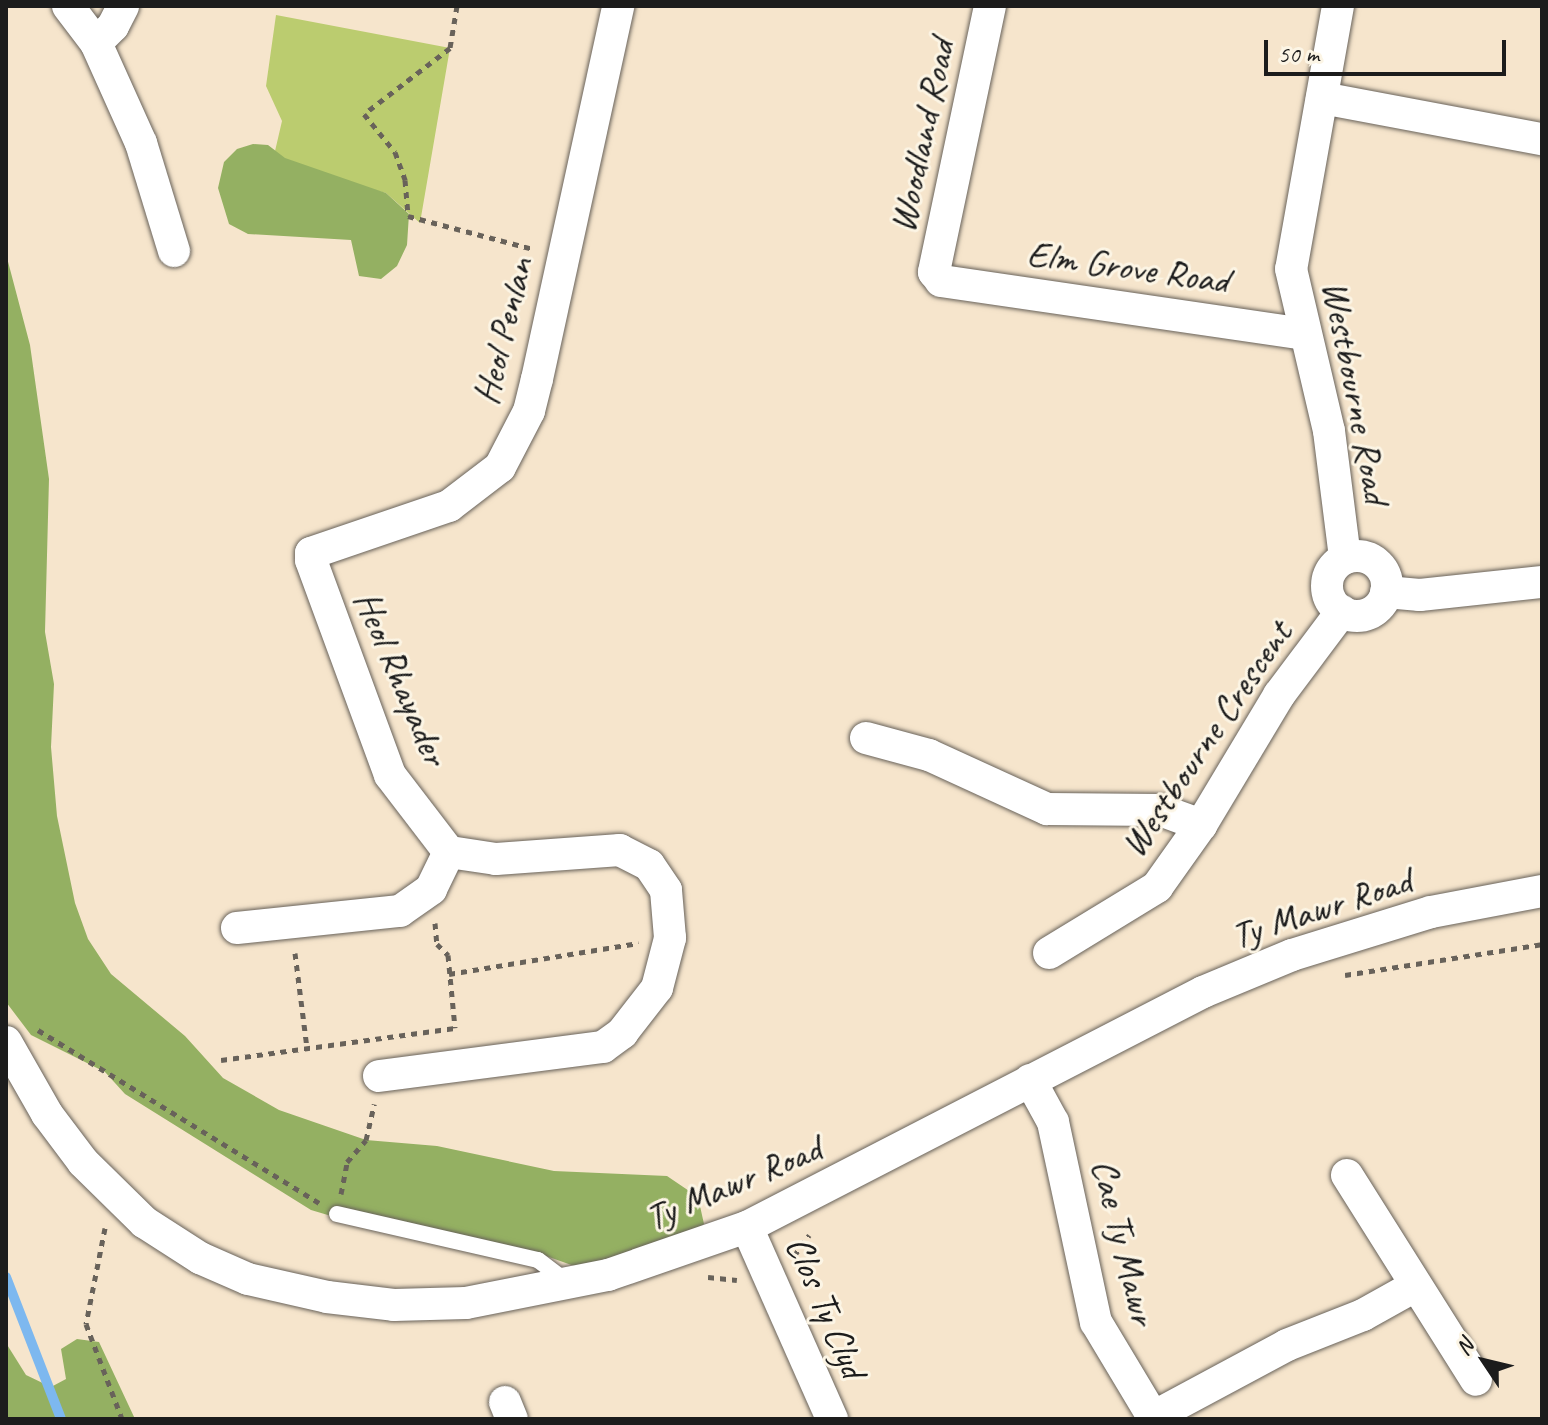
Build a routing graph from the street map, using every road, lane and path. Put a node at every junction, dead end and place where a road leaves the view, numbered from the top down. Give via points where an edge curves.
1 (68, 6) edge
2 (123, 6) edge
3 (457, 6) edge
4 (618, 6) edge
5 (990, 6) edge
6 (1338, 6) edge
7 (96, 43) junction
8 (1322, 98) junction
9 (1542, 139) edge
10 (174, 251) dead end
11 (563, 256) junction
12 (941, 281) joint
13 (1304, 334) junction
14 (311, 553) joint
15 (1345, 558) junction
16 (1542, 582) edge
17 (1386, 592) junction
18 (1342, 611) junction
19 (866, 738) dead end
20 (1201, 825) junction
21 (449, 852) junction
22 (431, 889) junction
23 (1542, 891) edge
24 (292, 923) junction
25 (237, 928) dead end
26 (670, 938) junction
27 (1542, 944) edge
28 (1049, 953) dead end
29 (449, 974) junction
30 (1336, 977) dead end
31 (455, 1028) junction
32 (18, 1034) edge
33 (307, 1048) junction
34 (221, 1060) dead end
35 (459, 1065) junction
36 (379, 1076) joint
37 (1030, 1080) junction
38 (1347, 1175) dead end
39 (337, 1214) junction
40 (108, 1217) dead end
41 (747, 1227) junction
42 (820, 1229) dead end
43 (787, 1261) dead end
44 (570, 1284) junction
45 (1415, 1286) junction
46 (1476, 1380) dead end
47 (1152, 1418) edge
48 (122, 1419) edge
49 (832, 1419) edge

1 - 7 street
2 - 7 street
3 - 11 path via 450,48 364,114 395,152 405,180 408,216
4 - 11 street, Heol Penlan
5 - 12 street, Woodland Road via 934,272
6 - 8 street, Westbourne Road
7 - 10 street via 157,185
8 - 9 street
8 - 13 street, Westbourne Road via 1291,269
11 - 14 street, Heol Penlan via 529,411 500,467 449,506
12 - 13 street, Elm Grove Road
13 - 15 street, Westbourne Road via 1329,431
14 - 21 street, Heol Rhayader via 390,775
15 - 17 street via 1372,560 1384,573
15 - 18 street via 1327,579 1330,600
16 - 17 street via 1420,595
17 - 18 street via 1366,614
18 - 20 street, Westbourne Crescent via 1279,695
19 - 20 street via 929,755 1047,809 1160,810
20 - 28 street, Westbourne Crescent via 1143,899
21 - 22 street
21 - 26 street via 496,859 620,850 649,865 666,890
22 - 24 street via 400,911
22 - 29 path via 437,944 448,955
23 - 37 street, Ty Mawr Road via 1431,912 1292,955 1203,992
24 - 25 street
24 - 33 path
26 - 29 path
26 - 35 street via 657,988 622,1033 603,1047
27 - 30 path
29 - 31 path
31 - 33 path
31 - 35 path
32 - 39 path
32 - 44 street, Ty Mawr Road via 47,1114 117,1199 168,1239 223,1269 284,1288 394,1305 466,1303
33 - 34 path
35 - 36 street
36 - 39 path via 366,1140 347,1162
37 - 41 street, Ty Mawr Road via 964,1119
37 - 47 street, Cae Ty Mawr via 1053,1122 1096,1322
38 - 45 street
39 - 44 lane via 538,1260
40 - 48 path via 86,1324
41 - 44 street, Ty Mawr Road
41 - 49 street, Clos Ty Clyd
42 - 43 path via 806,1236
45 - 46 street
45 - 47 street, Cae Ty Mawr via 1363,1315 1287,1345

